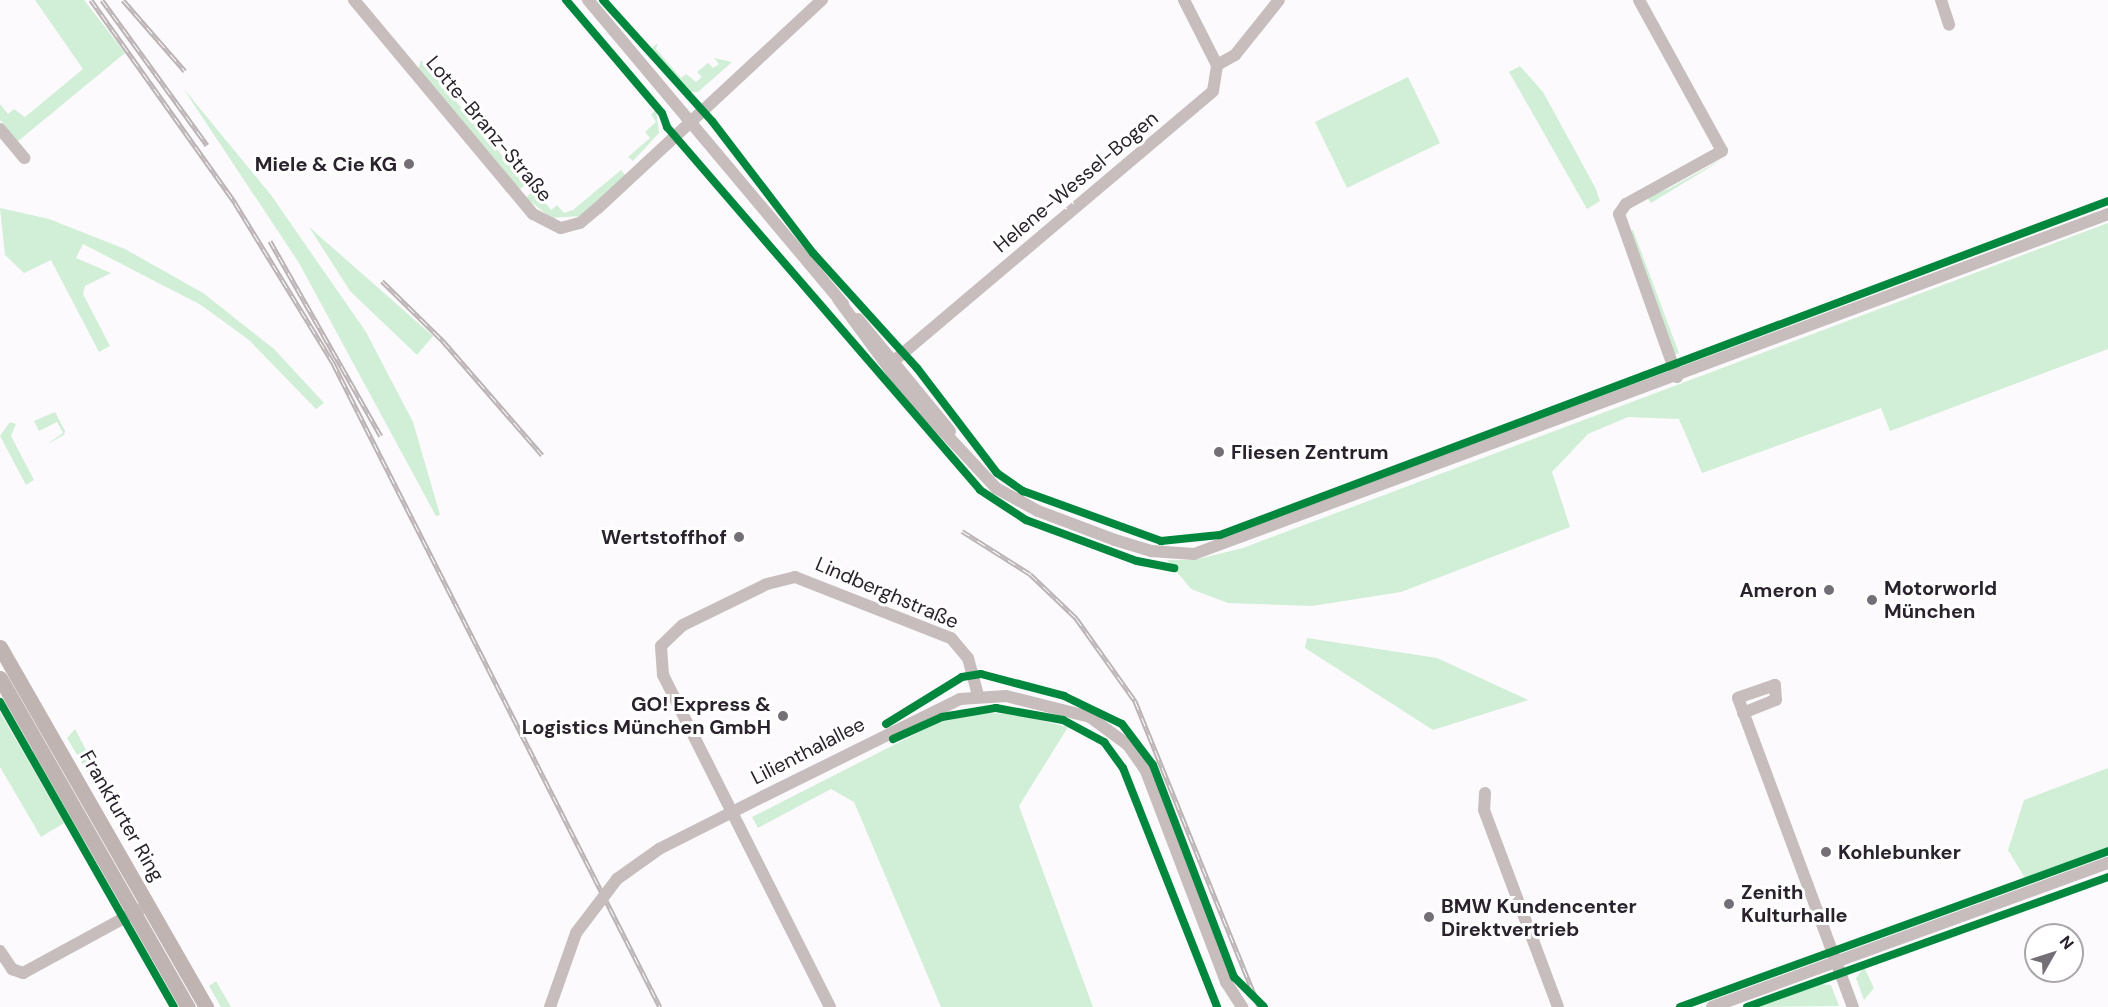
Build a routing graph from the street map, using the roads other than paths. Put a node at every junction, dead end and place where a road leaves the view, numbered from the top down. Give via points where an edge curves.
1 (354, 0) edge
2 (588, 0) edge
3 (822, 0) edge
4 (1184, 0) edge
5 (1279, 0) edge
6 (1639, 0) edge
7 (1941, 0) edge
8 (1949, 25) dead end
9 (1217, 65) junction
10 (689, 123) junction
11 (0, 129) edge
12 (24, 158) dead end
13 (2108, 214) edge
14 (891, 364) junction
15 (1677, 377) junction
16 (0, 647) edge
17 (0, 678) edge
18 (978, 696) junction
19 (1743, 712) junction
20 (1485, 792) dead end
21 (2108, 863) edge
22 (148, 904) junction
23 (134, 912) junction
24 (0, 951) edge
25 (1836, 962) junction
26 (188, 1007) edge
27 (206, 1007) edge
28 (550, 1007) edge
29 (830, 1007) edge
30 (1242, 1007) edge
31 (1558, 1007) edge
32 (1712, 1007) edge
33 (1853, 1007) edge

1 - 10 street, Lotte-Branz-Straße via 533,214 561,228 580,223
2 - 10 street
3 - 10 street, Lotte-Branz-Straße
4 - 9 street
5 - 9 street via 1235,56
6 - 15 street via 1722,151 1626,204 1619,214
7 - 8 street
9 - 14 street, Helene-Wessel-Bogen via 1216,86 1204,101
10 - 14 street
11 - 12 street
13 - 15 street
14 - 15 street via 985,479 1038,511 1114,540 1151,551 1194,554
16 - 22 main road, Frankfurter Ring
17 - 23 main road, Frankfurter Ring
18 - 28 street, Lilienthalallee, bridge via 936,707 659,849 617,879 576,933
18 - 29 street, Lindberghstraße via 968,658 951,638 795,577 767,584 683,625 661,646 663,675
18 - 30 street, Lilienthalallee via 1020,698 1078,713 1128,745 1151,782 1226,982
19 - 19 street via 1738,698 1769,683 1779,694
19 - 25 street
20 - 31 street via 1484,810
21 - 25 street
22 - 23 street
22 - 27 main road, Frankfurter Ring
23 - 24 street via 23,973 12,969
23 - 26 main road, Frankfurter Ring
25 - 32 street
25 - 33 street

